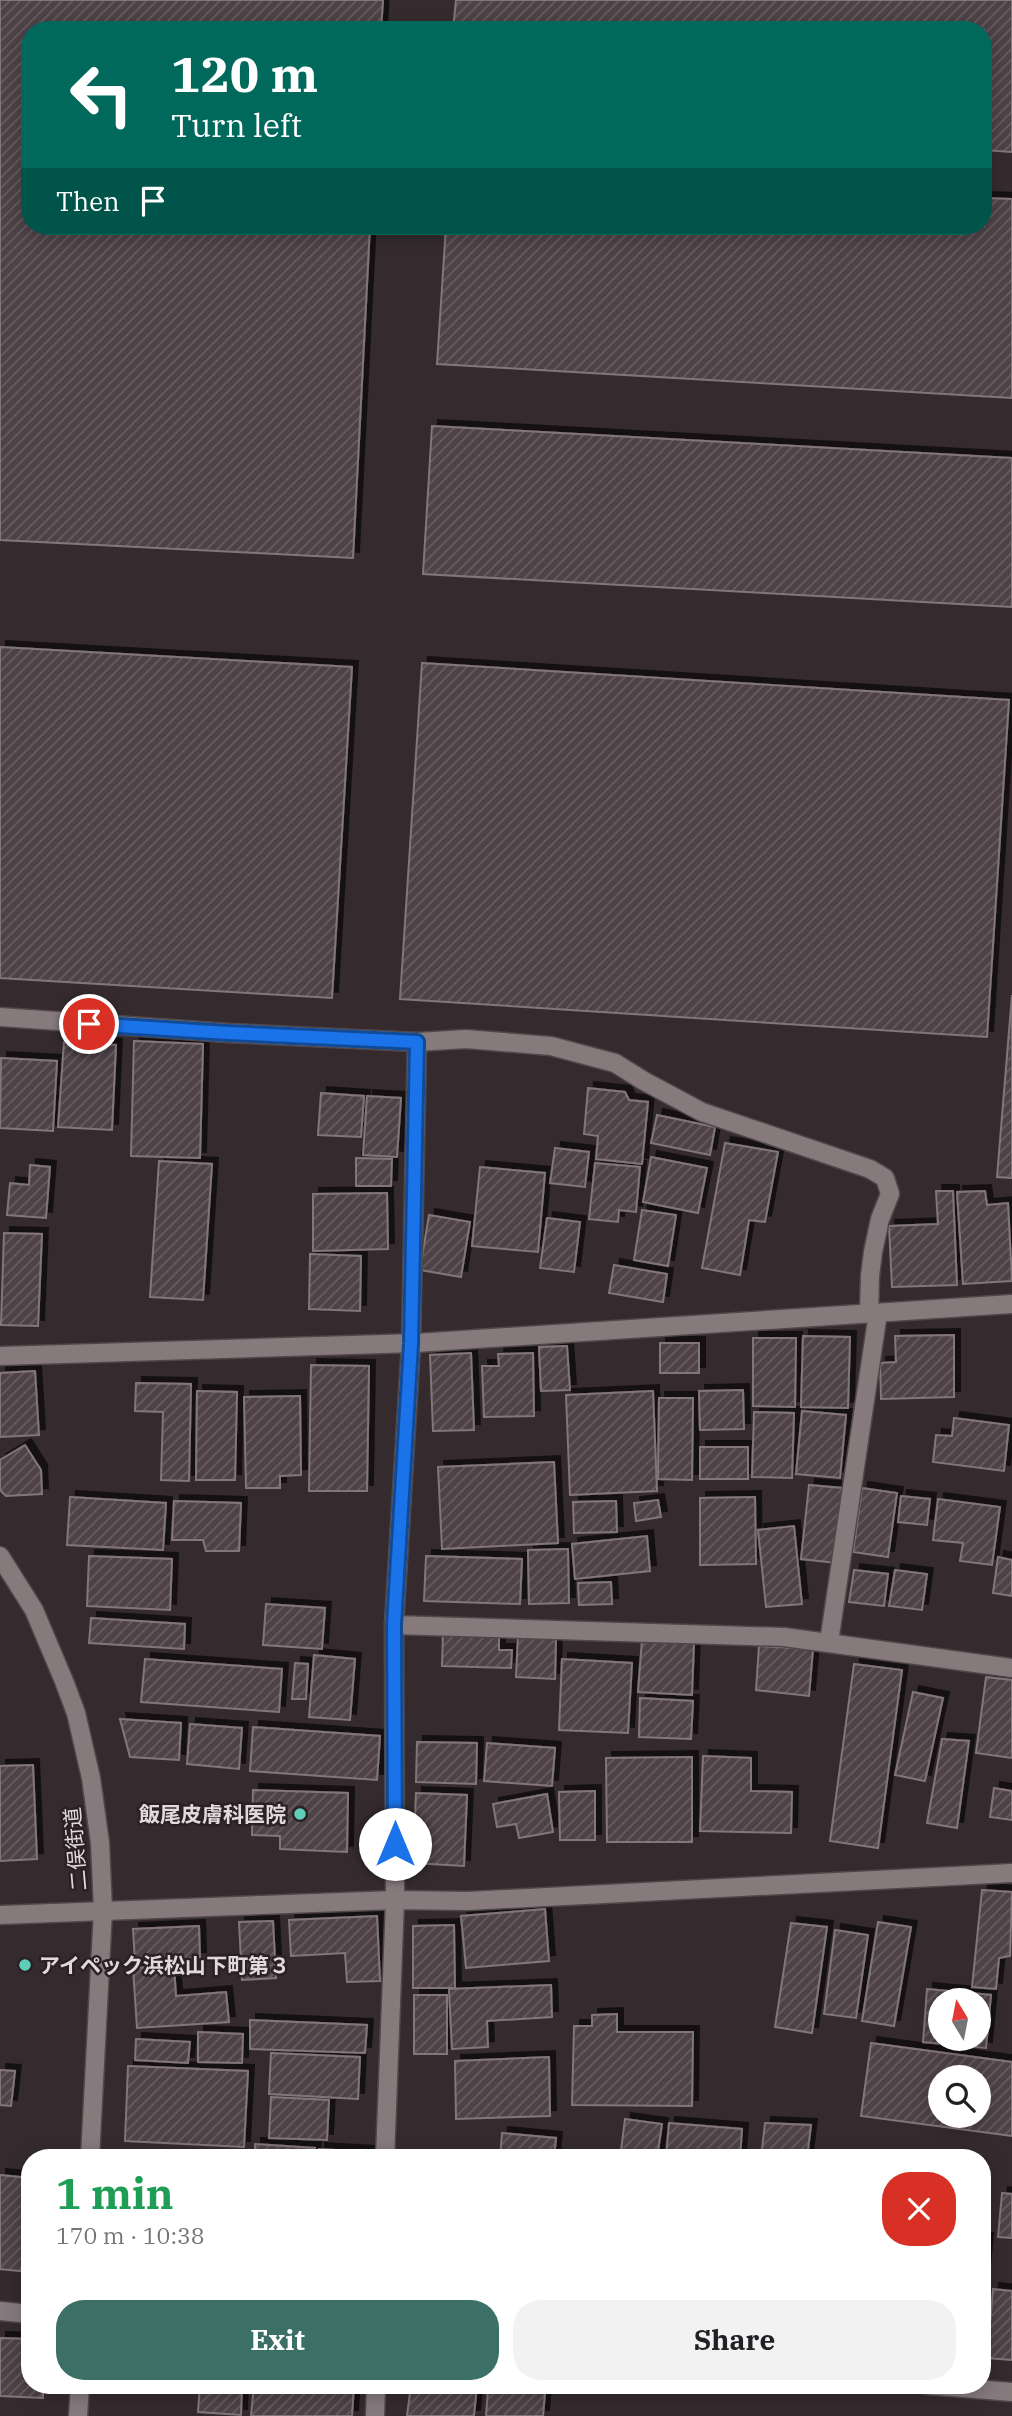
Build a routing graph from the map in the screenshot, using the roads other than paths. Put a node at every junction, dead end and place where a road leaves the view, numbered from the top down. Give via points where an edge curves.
1 (0, 1017) edge
2 (417, 1042) junction
3 (1012, 1304) edge
4 (873, 1313) junction
5 (411, 1344) junction
6 (0, 1356) edge
7 (0, 1556) edge
8 (394, 1625) junction
9 (829, 1642) junction
10 (1012, 1668) edge
11 (1012, 1873) edge
12 (395, 1900) junction
13 (103, 1910) junction
14 (0, 1915) edge
15 (90, 2149) edge
16 (386, 2149) edge
17 (0, 2311) edge
18 (21, 2313) edge
19 (991, 2390) edge
20 (1012, 2392) edge
21 (79, 2394) edge
22 (376, 2394) edge
23 (78, 2416) edge
24 (375, 2416) edge

1 - 2 street
2 - 4 street via 505,1042 586,1054 615,1063 702,1112 870,1169 885,1178 890,1194 873,1252
2 - 5 street
3 - 4 street
4 - 5 street
4 - 9 street via 851,1506
5 - 6 street
5 - 8 street
7 - 13 street, 二俣街道 via 34,1610 76,1713 98,1830
8 - 9 street via 717,1634
8 - 12 street
9 - 10 street
11 - 12 street via 468,1901
12 - 13 street
12 - 16 street
13 - 14 street
13 - 15 street, 二俣街道
17 - 18 street
19 - 20 street
21 - 23 street
22 - 24 street

